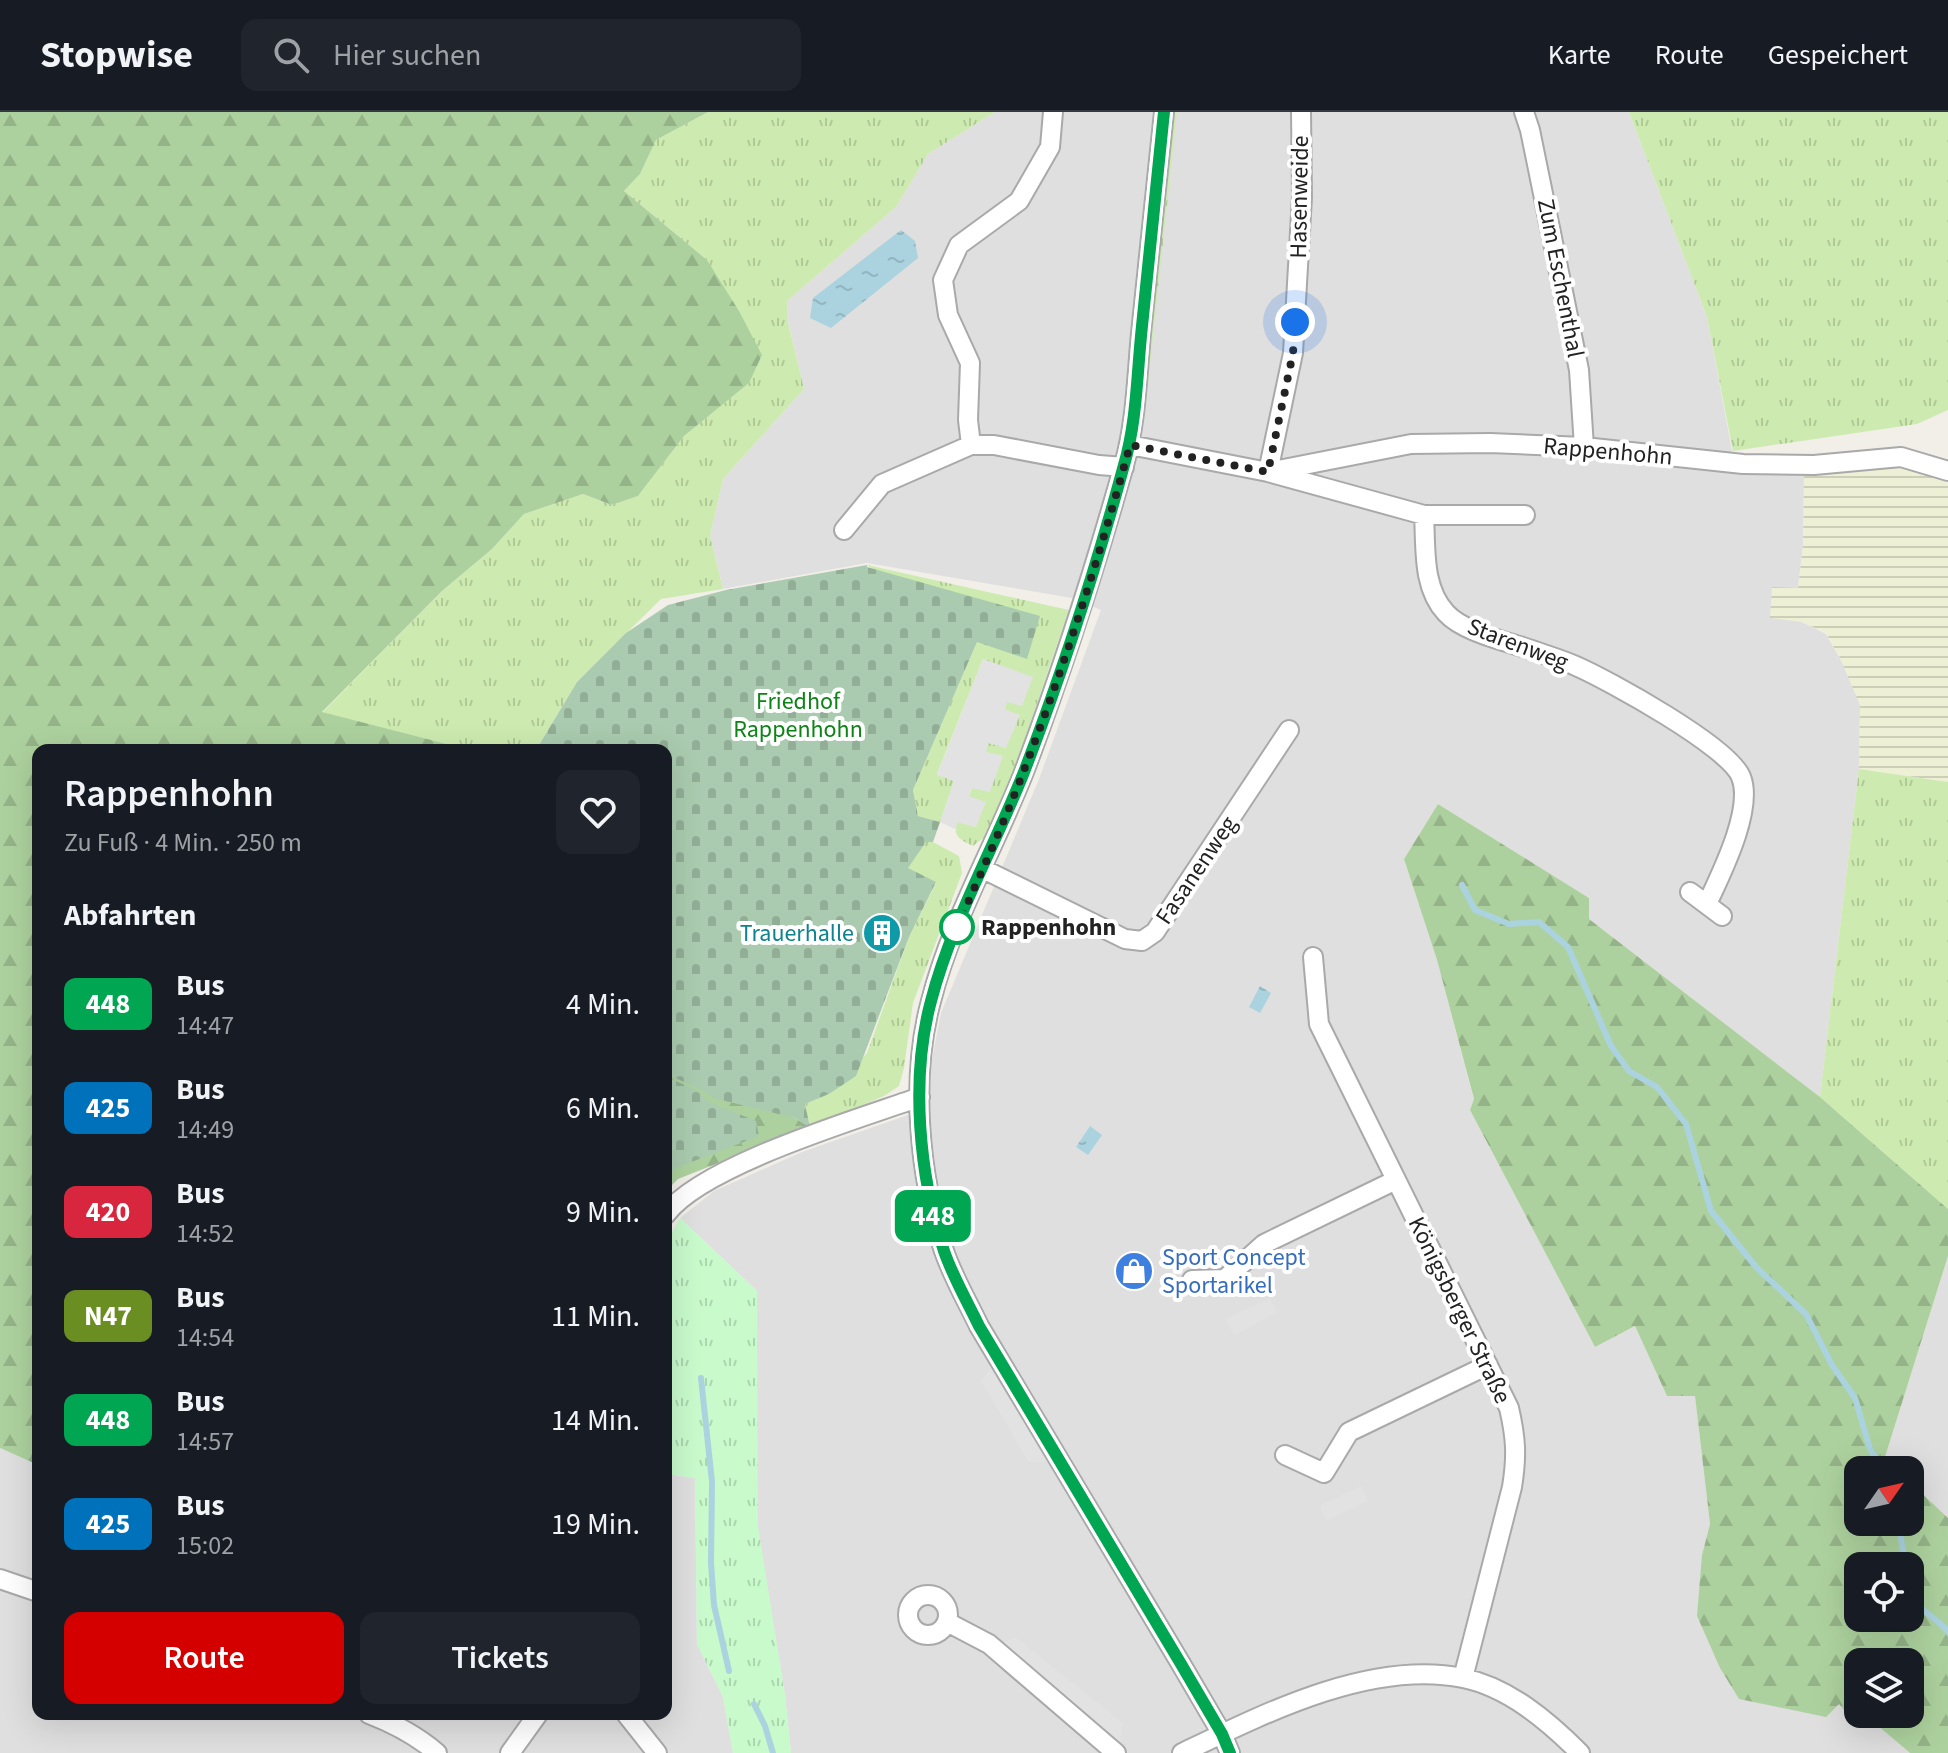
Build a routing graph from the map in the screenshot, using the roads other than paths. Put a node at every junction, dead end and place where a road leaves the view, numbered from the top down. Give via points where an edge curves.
1 (1053, 112) edge
2 (1164, 112) edge
3 (1301, 112) edge
4 (1524, 112) edge
5 (971, 445) junction
6 (1130, 445) junction
7 (1584, 447) junction
8 (1124, 467) junction
9 (1948, 471) edge
10 (1268, 472) junction
11 (1424, 515) junction
12 (1525, 515) dead end
13 (844, 530) dead end
14 (1289, 730) dead end
15 (983, 869) junction
16 (1690, 892) dead end
17 (1707, 904) junction
18 (1722, 916) dead end
19 (1313, 957) dead end
20 (920, 1097) junction
21 (1396, 1180) junction
22 (672, 1208) edge
23 (1192, 1280) dead end
24 (1488, 1365) junction
25 (1285, 1455) dead end
26 (0, 1579) edge
27 (32, 1590) edge
28 (947, 1622) dead end
29 (1463, 1678) junction
30 (384, 1720) edge
31 (534, 1720) edge
32 (631, 1720) edge
33 (1222, 1734) junction
34 (437, 1753) edge
35 (510, 1753) edge
36 (657, 1753) edge
37 (1116, 1753) edge
38 (1182, 1753) edge
39 (1230, 1753) edge
40 (1580, 1753) edge

1 - 5 street via 1050,147 1019,201 959,245 943,280 948,315 970,363
2 - 6 street
3 - 10 street, Hasenweide via 1293,353
4 - 7 street, Zum Eschenthal via 1579,370
5 - 8 street
5 - 13 street via 882,484
6 - 8 street
6 - 10 street, Rappenhohn
7 - 9 street, Rappenhohn via 1743,464 1814,465 1901,457
7 - 10 street, Rappenhohn via 1411,444
8 - 15 street via 1055,687
10 - 11 street, Rappenhohn
11 - 12 street
11 - 17 street, Starenweg via 1430,590 1448,616 1575,665 1641,710 1705,741 1741,776 1744,794 1733,849
14 - 15 street, Fasanenweg via 1155,932 1142,941 1125,939
15 - 20 street via 931,1002
16 - 17 street
17 - 18 street
19 - 21 street, Königsberger Straße via 1319,1024
20 - 22 street via 728,1171
20 - 33 street via 931,1203 960,1288
21 - 23 street via 1264,1244 1225,1279
21 - 24 street, Königsberger Straße
24 - 25 street via 1349,1432 1324,1473
24 - 29 street, Königsberger Straße via 1509,1408 1517,1456
26 - 27 street
28 - 37 street via 989,1644
29 - 33 street via 1421,1673 1351,1683
29 - 40 street via 1510,1696
30 - 34 street
31 - 35 street
32 - 36 street
33 - 38 street
33 - 39 street

